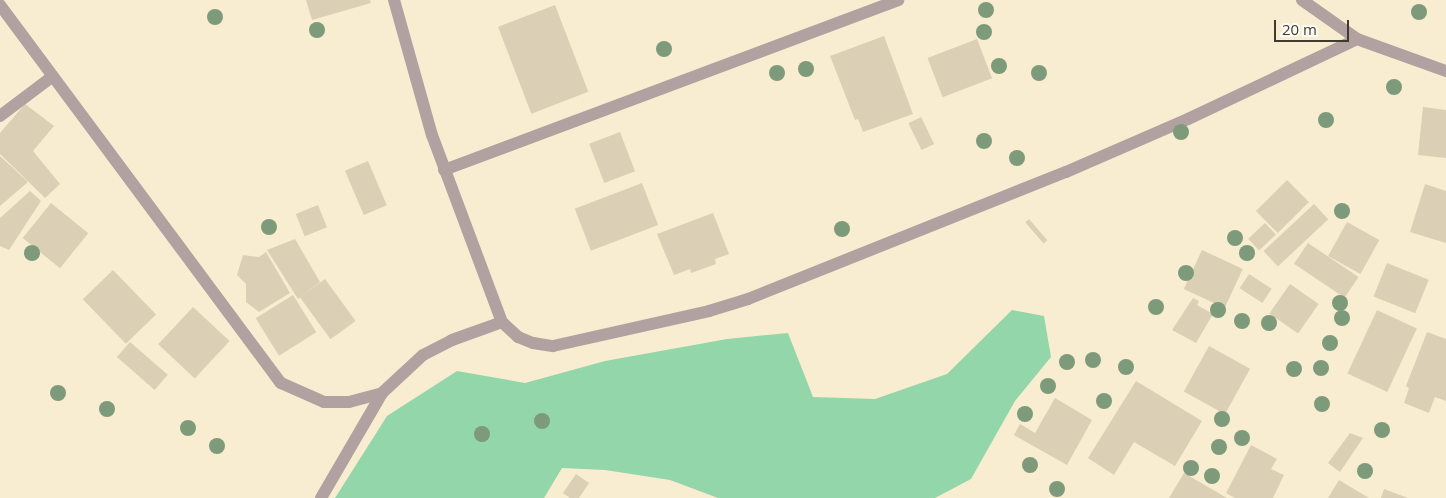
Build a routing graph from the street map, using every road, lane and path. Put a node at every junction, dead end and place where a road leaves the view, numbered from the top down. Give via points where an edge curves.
1 (394, 0) edge
2 (898, 0) edge
3 (1302, 0) edge
4 (0, 5) edge
5 (1357, 39) junction
6 (1446, 71) edge
7 (53, 76) junction
8 (0, 116) edge
9 (444, 170) junction
10 (502, 322) junction
11 (382, 393) junction
12 (321, 498) edge

1 - 9 street
2 - 9 street
3 - 5 street
4 - 7 street
5 - 6 street
5 - 10 street via 1188,119 1066,172 748,299 552,346 518,337
7 - 8 street
7 - 11 street via 281,383 324,402 349,402
9 - 10 street
10 - 11 street via 452,340 423,355
11 - 12 street

